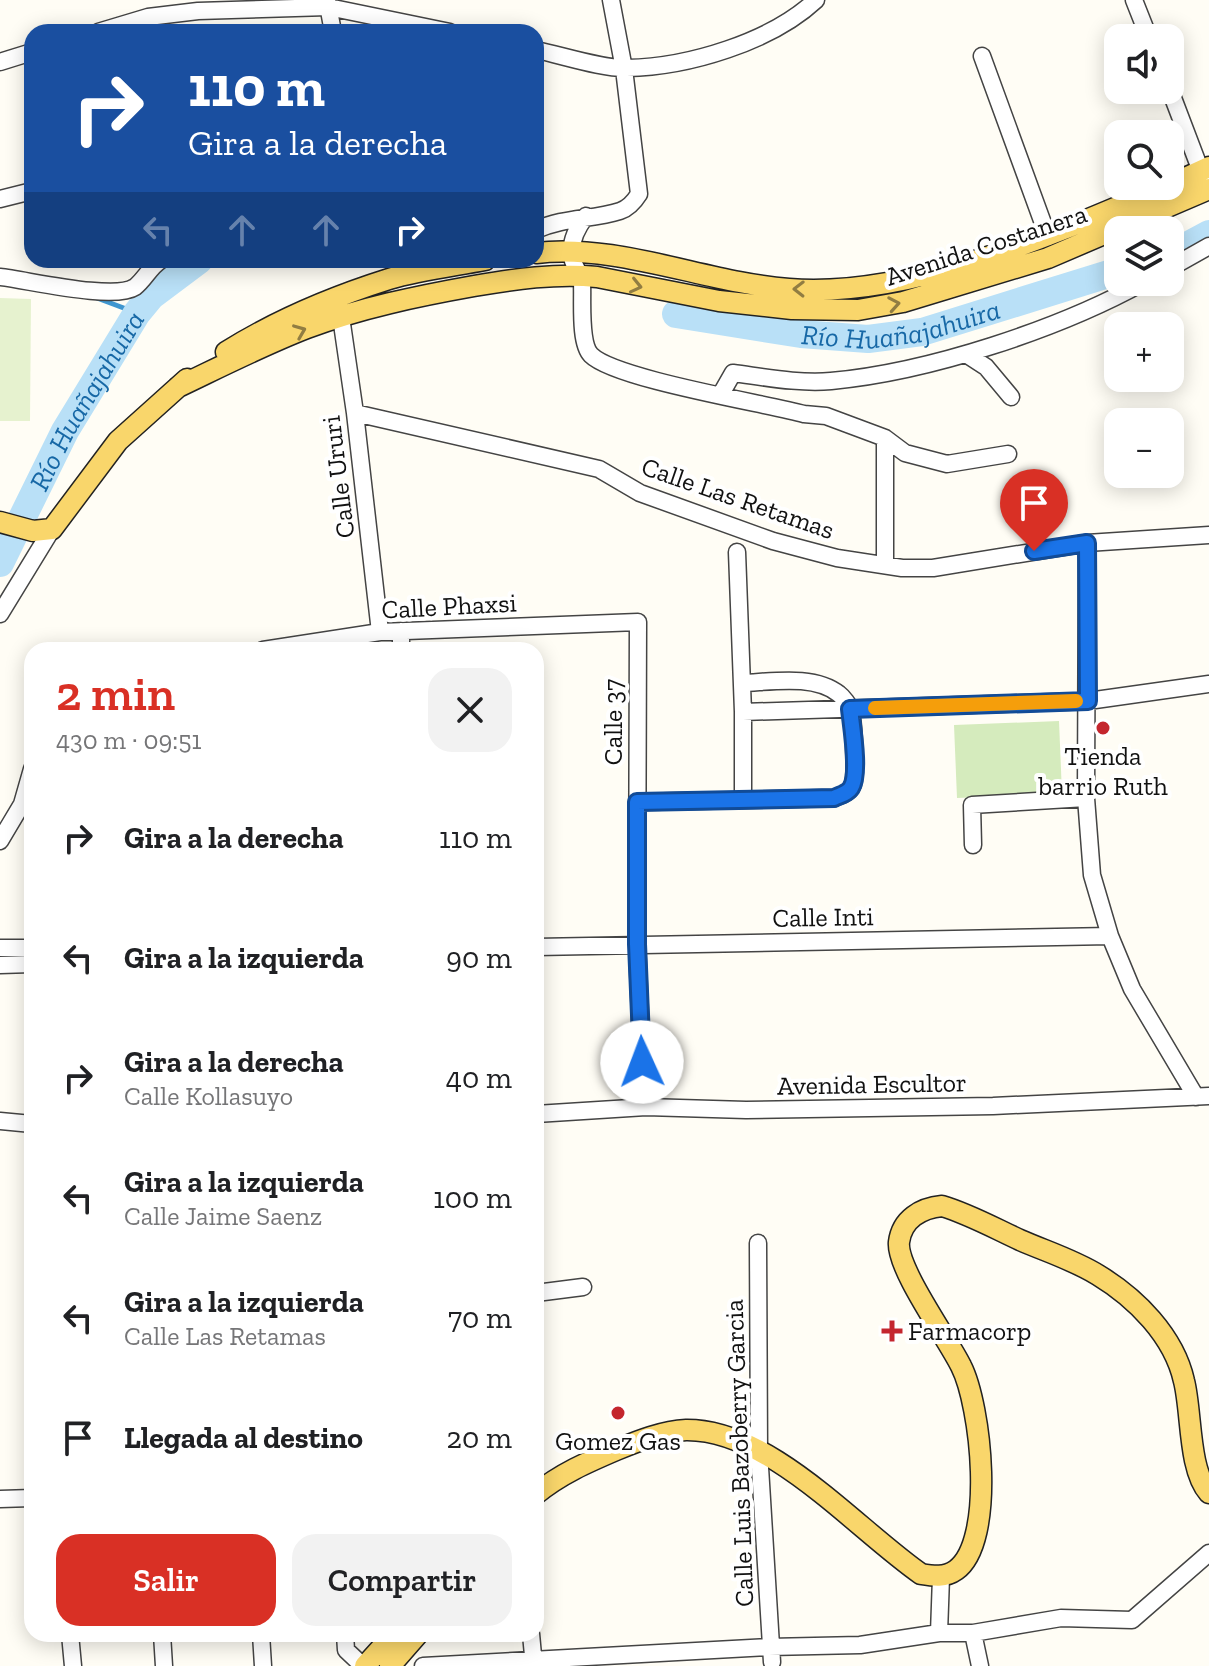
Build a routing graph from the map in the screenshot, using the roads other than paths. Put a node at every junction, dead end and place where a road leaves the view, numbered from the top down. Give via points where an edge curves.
1 (611, 0) edge
2 (816, 0) edge
3 (1134, 0) edge
4 (328, 3) edge
5 (198, 6) edge
6 (125, 24) edge
7 (332, 24) edge
8 (416, 24) edge
9 (1143, 24) edge
10 (544, 52) edge
11 (24, 54) edge
12 (982, 56) dead end
13 (0, 62) edge
14 (624, 69) junction
15 (1176, 104) edge
16 (1207, 179) edge
17 (1184, 183) edge
18 (24, 193) edge
19 (0, 199) edge
20 (1133, 200) edge
21 (586, 216) junction
22 (544, 227) edge
23 (1048, 237) junction
24 (1209, 246) edge
25 (571, 252) junction
26 (544, 253) edge
27 (1184, 260) edge
28 (151, 268) edge
29 (443, 268) edge
30 (581, 275) junction
31 (0, 277) edge
32 (391, 278) junction
33 (1119, 296) edge
34 (341, 317) junction
35 (966, 354) junction
36 (178, 387) junction
37 (721, 394) junction
38 (1011, 397) dead end
39 (355, 413) junction
40 (885, 438) junction
41 (1008, 454) dead end
42 (0, 522) edge
43 (42, 530) junction
44 (1209, 535) edge
45 (1087, 543) junction
46 (737, 552) dead end
47 (885, 565) junction
48 (0, 614) edge
49 (638, 622) joint
50 (401, 631) junction
51 (380, 632) junction
52 (315, 642) edge
53 (401, 642) edge
54 (742, 683) junction
55 (1209, 685) edge
56 (1088, 701) junction
57 (850, 709) junction
58 (743, 712) junction
59 (24, 797) edge
60 (1086, 798) junction
61 (743, 800) junction
62 (637, 802) junction
63 (0, 841) edge
64 (973, 845) dead end
65 (1110, 936) junction
66 (637, 944) junction
67 (544, 947) edge
68 (0, 948) edge
69 (24, 948) edge
70 (24, 964) edge
71 (0, 965) edge
72 (642, 1062) dead end
73 (1202, 1097) edge
74 (544, 1113) edge
75 (0, 1121) edge
76 (24, 1123) edge
77 (758, 1243) dead end
78 (583, 1287) dead end
79 (544, 1292) edge
80 (759, 1451) junction
81 (544, 1485) edge
82 (1209, 1493) edge
83 (24, 1498) edge
84 (0, 1499) edge
85 (1209, 1553) edge
86 (941, 1577) junction
87 (939, 1633) junction
88 (973, 1633) junction
89 (71, 1642) edge
90 (162, 1642) edge
91 (262, 1642) edge
92 (346, 1642) edge
93 (386, 1642) edge
94 (411, 1642) edge
95 (532, 1642) edge
96 (770, 1654) junction
97 (533, 1664) edge
98 (73, 1666) edge
99 (164, 1666) edge
100 (263, 1666) edge
101 (364, 1666) edge
102 (390, 1666) edge
103 (423, 1666) edge
104 (980, 1666) edge

1 - 14 street
2 - 14 street via 732,47 695,59
3 - 9 street
4 - 5 street
4 - 7 street
4 - 8 street
5 - 6 street
10 - 14 street
11 - 13 street
12 - 23 street
14 - 21 street via 639,194 622,211
15 - 16 street
16 - 17 main road, Avenida Costanera
30 -> 16 main road, Avenida Costanera via 719,301 858,310 903,302 1048,258
18 - 19 street
20 - 23 main road, Avenida Costanera
21 - 22 street
21 - 25 street via 575,231
23 -> 25 main road, Avenida Costanera via 880,286 838,289 788,289
24 - 27 street
25 - 26 main road, Avenida Costanera
25 - 30 street
28 - 31 street via 135,287 119,292
29 - 32 main road, Avenida Costanera
30 - 34 main road, Avenida Costanera via 508,280
30 - 37 street via 584,341 591,355 638,376
32 - 34 main road via 354,297
32 - 36 main road, Avenida Costanera via 272,325
33 - 35 street
36 -> 34 main road, Avenida Costanera
34 - 39 street, Calle Ururi
35 - 37 street via 829,381 733,373
35 - 38 street via 986,367
36 - 43 main road, Avenida Costanera via 118,441
37 - 40 street via 826,416
39 - 47 street, Calle Las Retamas via 599,469 640,493 773,541
39 - 51 street, Calle Ururi
40 - 41 street via 905,453 947,464
40 - 47 street
42 - 43 main road
43 - 48 street, Avenida Costanera
44 - 45 street, Calle Las Retamas
45 - 47 street, Calle Las Retamas via 933,568
45 - 56 street
46 - 54 street
49 - 50 street, Calle Phaxsi
49 - 62 street, Calle 37
50 - 51 street, Calle Phaxsi
50 - 53 street
51 - 52 street, Calle Phaxsi
54 - 57 street via 821,684 840,695
54 - 58 street
55 - 56 street
56 - 57 street
56 - 60 street
57 - 58 street
57 - 61 street via 854,766 853,786 847,793 834,798
58 - 61 street
59 - 63 street
60 - 64 street via 972,805
60 - 65 street via 1092,875
61 - 62 street
62 - 66 street, Calle 37
65 - 66 street, Calle Inti
65 - 73 street via 1137,999
66 - 67 street, Calle Inti
66 - 72 street, Calle 37
68 - 69 street
70 - 71 street
73 - 74 street, Avenida Escultor
75 - 76 street
77 - 80 street, Calle Luis Bazoberry Garcia
78 - 79 street
80 - 81 main road via 730,1436 685,1430 631,1444
80 - 86 main road via 921,1574
80 - 96 street, Calle Luis Bazoberry Garcia
82 - 86 main road via 1196,1460 1178,1363 1138,1306 1097,1275 955,1210 928,1207 904,1227 899,1244 908,1272 963,1369 976,1413 981,1474 975,1540 956,1570
83 - 84 street
85 - 88 street via 1132,1620 1061,1618
86 - 87 street
87 - 88 street
87 - 96 street
88 - 104 street
89 - 98 street
90 - 99 street
91 - 100 street
92 - 101 street via 346,1650
93 - 101 main road
94 - 102 main road
95 - 97 street
96 - 97 street
97 - 103 street

